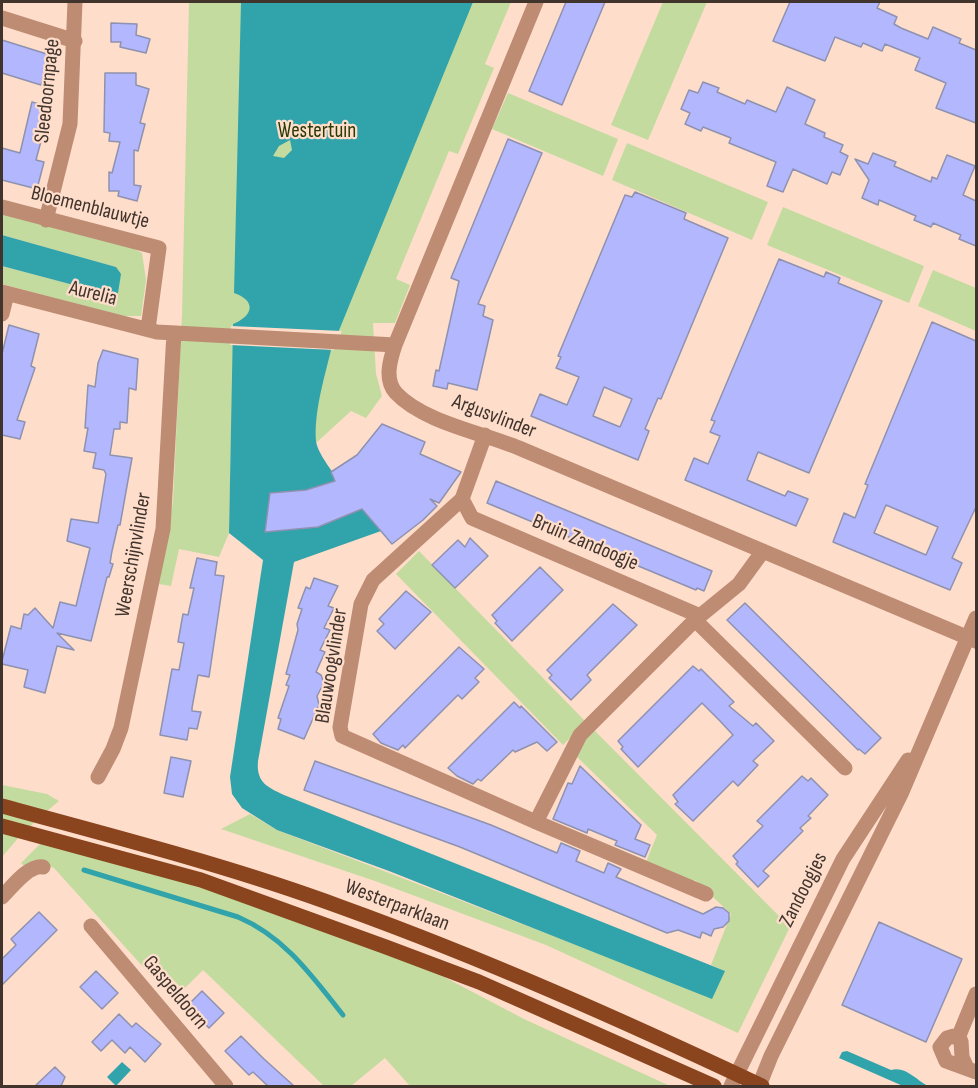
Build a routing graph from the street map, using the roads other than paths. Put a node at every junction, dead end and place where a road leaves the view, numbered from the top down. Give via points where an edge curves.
1 (75, 2) edge
2 (536, 2) edge
3 (2, 18) edge
4 (75, 41) junction
5 (2, 207) edge
6 (46, 220) junction
7 (4, 293) edge
8 (2, 314) edge
9 (148, 329) junction
10 (174, 333) junction
11 (395, 345) junction
12 (485, 435) junction
13 (462, 499) junction
14 (762, 551) junction
15 (698, 618) junction
16 (976, 618) edge
17 (973, 639) edge
18 (926, 735) junction
19 (845, 768) dead end
20 (98, 777) dead end
21 (2, 806) edge
22 (536, 822) junction
23 (2, 826) edge
24 (43, 867) dead end
25 (706, 894) dead end
26 (2, 897) edge
27 (91, 926) dead end
28 (976, 994) edge
29 (958, 1038) junction
30 (972, 1070) edge
31 (734, 1081) edge
32 (226, 1086) edge
33 (714, 1086) edge
34 (760, 1086) edge

1 - 4 street, Sleedoornpage
2 - 11 street, Argusvlinder
3 - 4 street
4 - 6 street, Sleedoornpage via 70,124
5 - 6 street, Bloemenblauwtje
6 - 9 street, Bloemenblauwtje via 159,248
7 - 8 street
7 - 9 street, Aurelia
9 - 10 street, Aurelia
10 - 11 street, Aurelia
10 - 20 street, Weerschijnvlinder via 166,509 160,548 121,728
11 - 12 street, Argusvlinder via 389,362 394,391 426,413
12 - 13 street, Blauwoogvlinder
12 - 14 street, Argusvlinder
13 - 15 street, Bruin Zandoogje via 472,518
13 - 22 street, Blauwoogvlinder via 373,580 361,604 340,727 342,736
14 - 15 street via 739,584
14 - 17 street, Argusvlinder
15 - 19 street, Bruin Zandoogje
15 - 22 street via 580,735
16 - 17 street, Zandoogjes
17 - 18 street, Zandoogjes
18 - 31 street, Zandoogjes via 843,859
18 - 34 street, Zandoogjes
21 - 31 main road, Westerparklaan via 187,857 340,906 547,987
22 - 25 street, Blauwoogvlinder
23 - 33 main road, Westerparklaan via 201,880 386,947 479,982
24 - 26 street via 28,873
27 - 32 street, Gaspeldoorn
28 - 29 street
29 - 30 street via 963,1046 962,1057
29 - 30 street via 947,1038 941,1052 946,1061
31 - 34 main road, Westerparklaan

